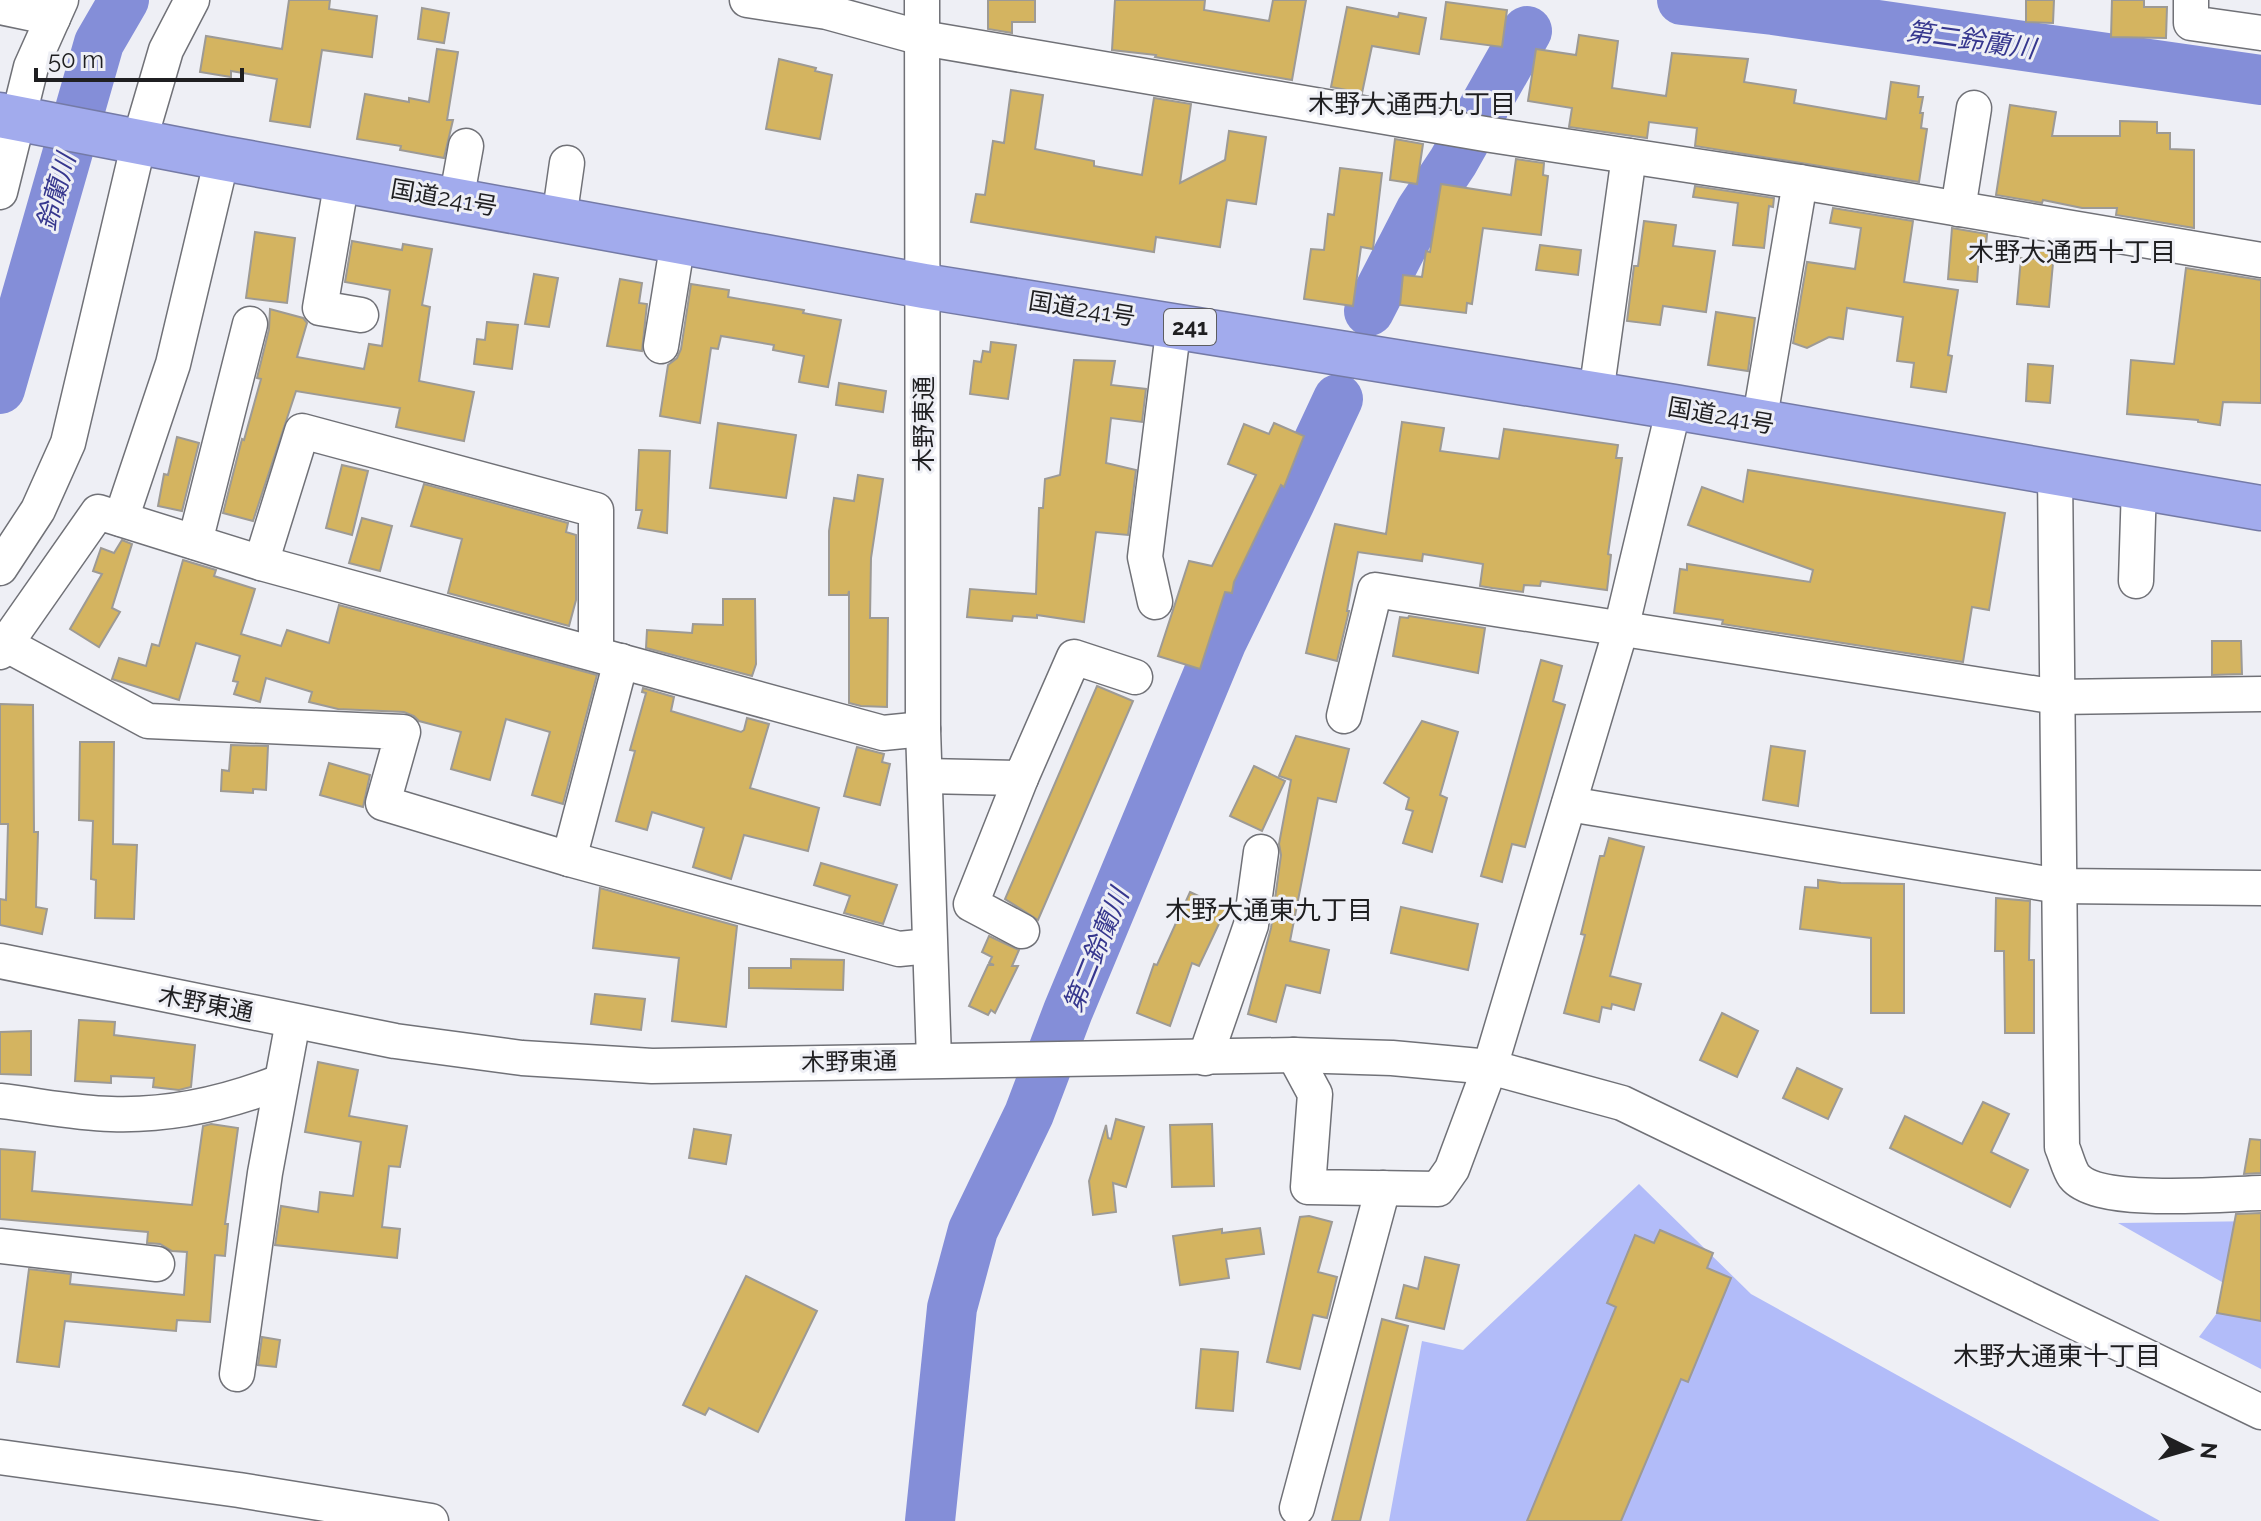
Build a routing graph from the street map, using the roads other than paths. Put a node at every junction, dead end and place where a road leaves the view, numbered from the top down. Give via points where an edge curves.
1 (192, 0) edge
2 (747, 0) edge
3 (922, 0) edge
4 (2191, 0) edge
5 (0, 7) edge
6 (57, 9) edge
7 (2261, 33) edge
8 (922, 38) junction
9 (1974, 108) dead end
10 (19, 119) edge
11 (129, 140) junction
12 (466, 146) dead end
13 (1629, 156) junction
14 (222, 158) junction
15 (567, 163) dead end
16 (342, 180) junction
17 (1800, 182) junction
18 (0, 192) edge
19 (456, 201) junction
20 (1958, 209) junction
21 (559, 219) junction
22 (678, 241) junction
23 (2261, 260) edge
24 (924, 286) junction
25 (361, 315) dead end
26 (250, 324) dead end
27 (1174, 324) junction
28 (661, 346) dead end
29 (1596, 394) junction
30 (1674, 407) junction
31 (1759, 423) junction
32 (2055, 472) junction
33 (2139, 486) junction
34 (2261, 508) edge
35 (121, 519) junction
36 (195, 542) junction
37 (261, 563) junction
38 (0, 568) edge
39 (2136, 581) dead end
40 (1155, 602) dead end
41 (1621, 629) junction
42 (3, 648) edge
43 (608, 657) junction
44 (1135, 677) dead end
45 (2261, 694) edge
46 (2057, 697) junction
47 (1344, 716) dead end
48 (923, 729) junction
49 (925, 776) junction
50 (1021, 778) junction
51 (1569, 804) junction
52 (1261, 852) dead end
53 (569, 859) junction
54 (2059, 886) junction
55 (2261, 888) edge
56 (1022, 931) dead end
57 (929, 946) junction
58 (0, 961) edge
59 (293, 1021) junction
60 (1294, 1055) junction
61 (1205, 1058) junction
62 (934, 1060) junction
63 (1490, 1067) junction
64 (280, 1082) junction
65 (0, 1101) edge
66 (1383, 1188) junction
67 (2261, 1193) edge
68 (0, 1246) edge
69 (157, 1264) dead end
70 (237, 1374) dead end
71 (2261, 1412) edge
72 (0, 1457) edge
73 (1297, 1508) dead end
74 (431, 1521) edge

1 - 11 street
2 - 8 street via 827,12
3 - 8 street, 木野東通
4 - 7 street via 2191,23
5 - 6 street
6 - 10 street via 31,67
8 - 13 street
8 - 24 street, 木野東通
9 - 20 street
10 - 11 highway, 国道241号 / 241
10 - 18 street
11 - 14 highway, 国道241号 / 241
11 - 38 street via 68,443 38,510
12 - 19 street
13 - 17 street
13 - 29 street
14 - 16 highway, 国道241号 / 241
14 - 35 street via 173,364
15 - 21 street
16 - 19 highway, 国道241号 / 241
16 - 25 street via 320,308
17 - 20 street
17 - 31 street
19 - 21 highway, 国道241号 / 241
20 - 23 street
21 - 22 highway, 国道241号 / 241
22 - 24 highway, 国道241号 / 241
22 - 28 street
24 - 27 highway, 国道241号 / 241
24 - 48 street, 木野東通
26 - 36 street
27 - 29 highway, 国道241号 / 241
27 - 40 street via 1145,557
29 - 30 highway, 国道241号 / 241
30 - 31 highway, 国道241号 / 241
30 - 41 street
31 - 32 highway, 国道241号 / 241
32 - 33 highway, 国道241号 / 241
32 - 46 street
33 - 34 highway, 国道241号 / 241
33 - 39 street
35 - 36 street
35 - 42 street via 98,512
36 - 37 street
37 - 43 street
37 - 43 street via 302,431 596,510
41 - 46 street
41 - 47 street via 1375,590
41 - 51 street
42 - 53 street via 148,721 403,732 383,803
43 - 48 street via 883,733
43 - 53 street
44 - 50 street via 1074,657
45 - 46 street
46 - 54 street
48 - 49 street, 木野東通
49 - 50 street
49 - 57 street, 木野東通
50 - 56 street via 971,904
51 - 54 street
51 - 63 street
52 - 61 street via 1251,925
53 - 57 street via 899,949
54 - 55 street
54 - 67 street via 2062,1147 2075,1177 2096,1190 2125,1195
57 - 62 street, 木野東通
58 - 59 street, 木野東通
59 - 62 street, 木野東通 via 506,1056 637,1065
59 - 64 street
60 - 61 street
60 - 63 street
60 - 66 street via 1315,1094 1308,1187
61 - 62 street
63 - 66 street via 1452,1169 1438,1189
63 - 71 street via 1622,1103
64 - 65 street via 236,1099 175,1110 111,1114
64 - 70 street
66 - 73 street
68 - 69 street
72 - 74 street

